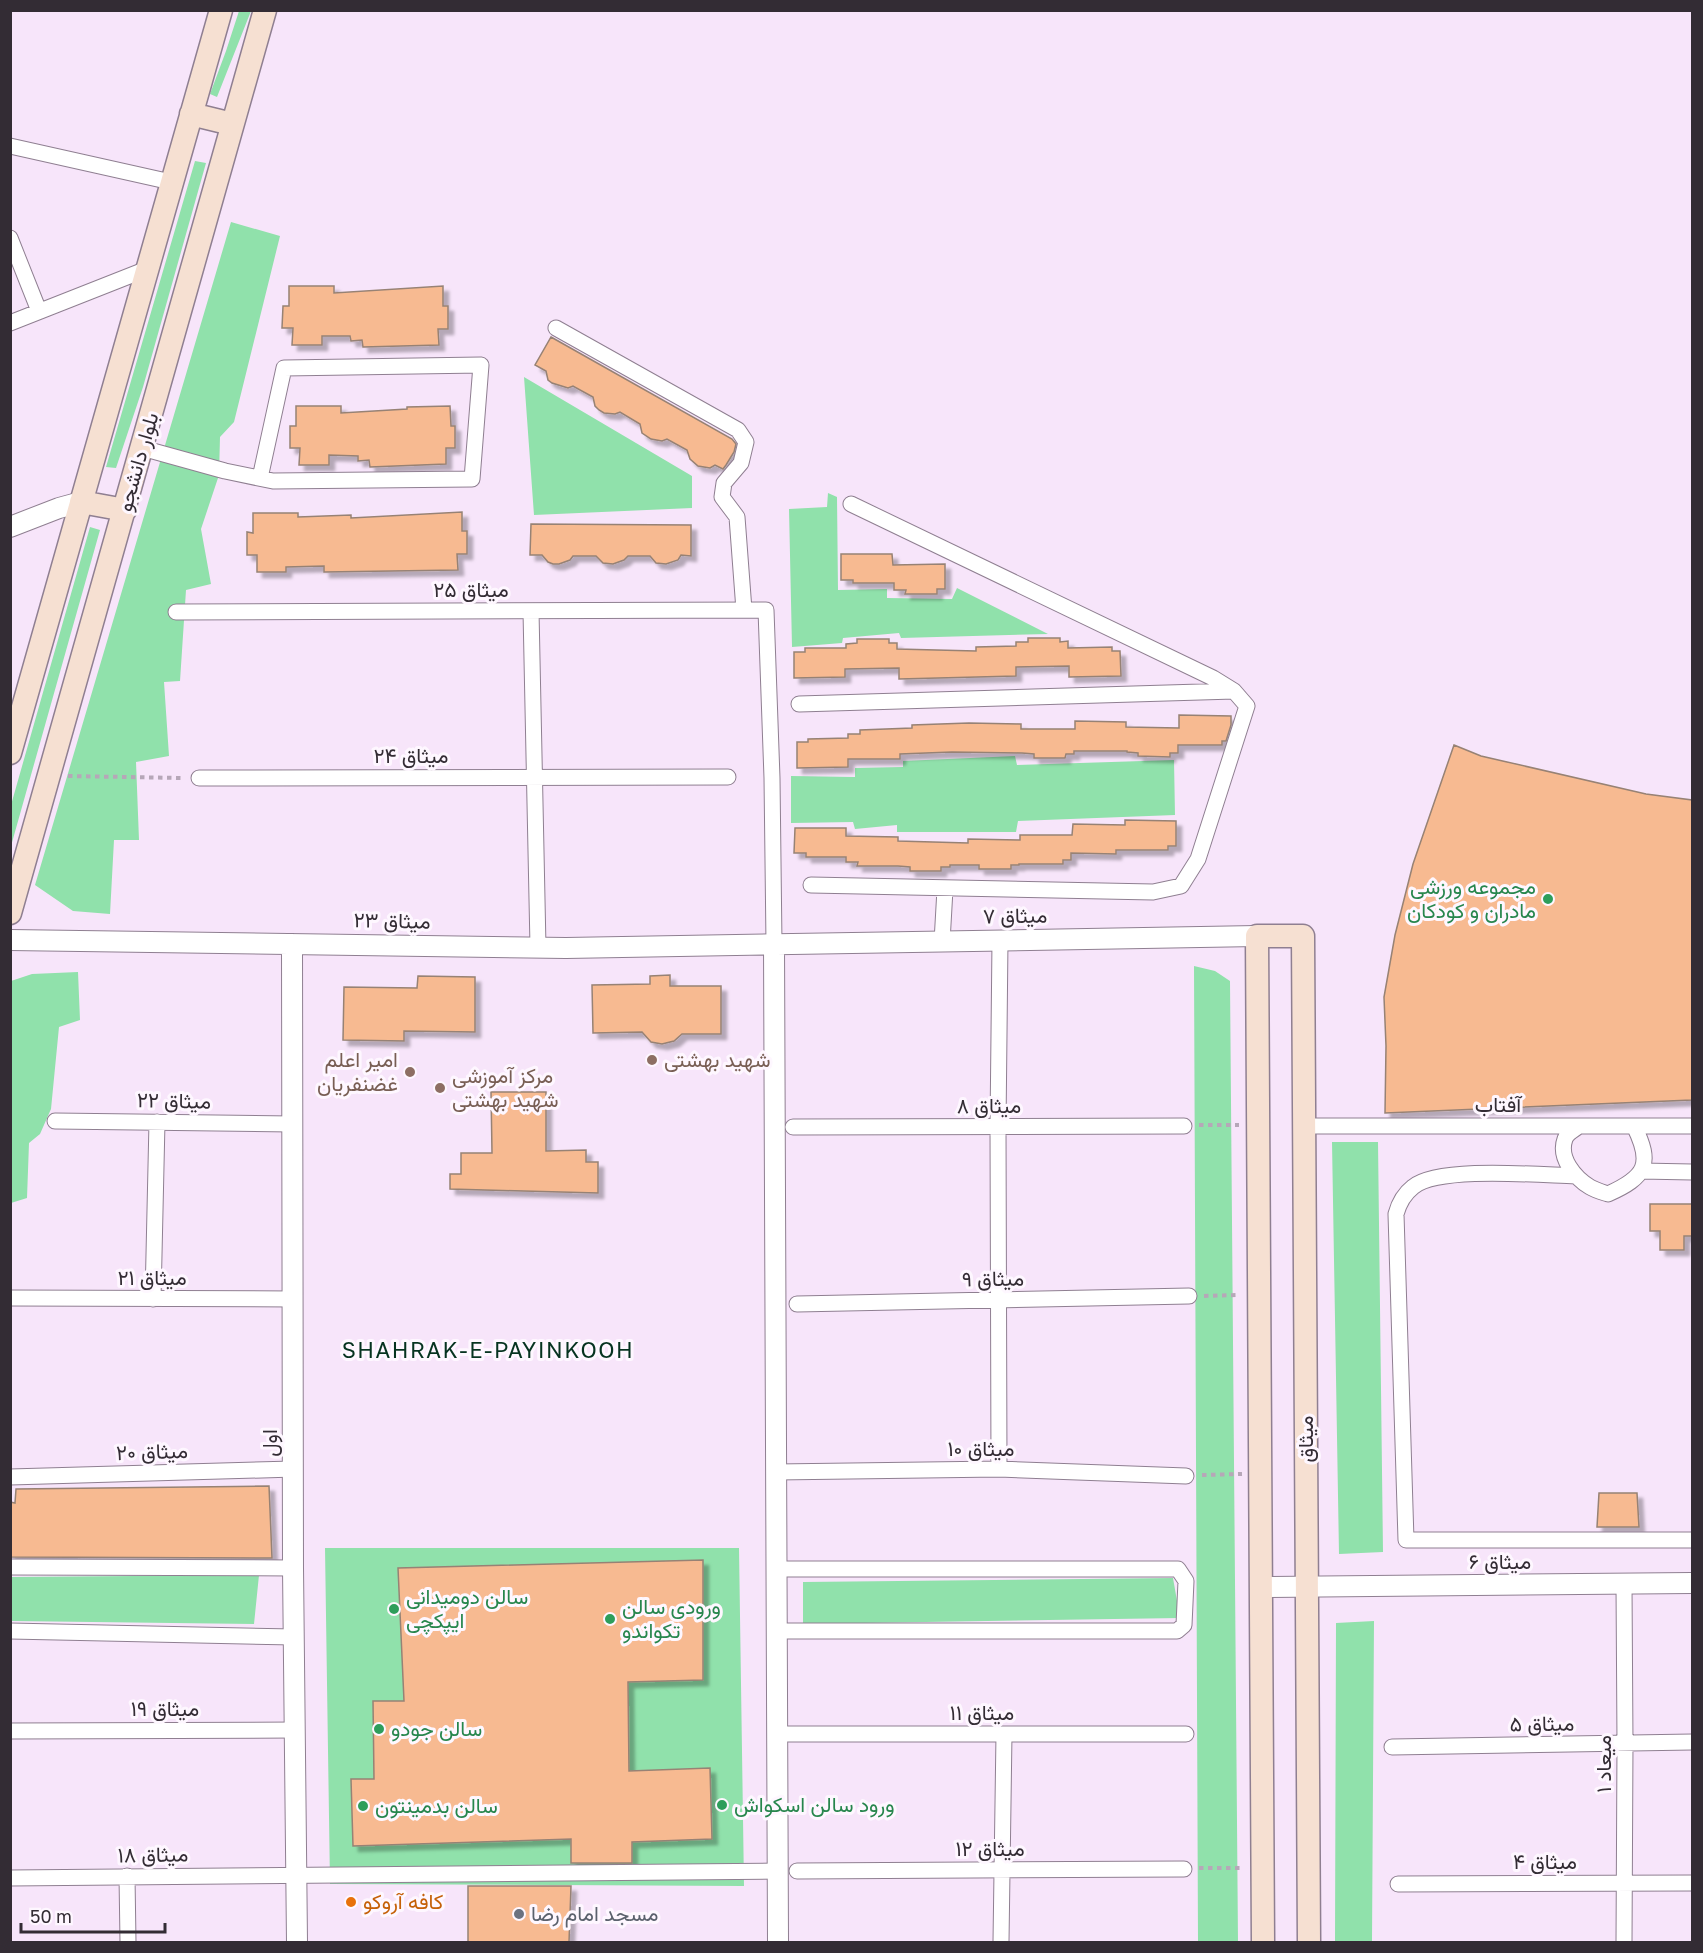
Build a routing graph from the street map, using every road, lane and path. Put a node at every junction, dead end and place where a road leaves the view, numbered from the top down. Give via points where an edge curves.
1 (265, 10) edge
2 (220, 12) edge
3 (191, 114) junction
4 (232, 124) junction
5 (10, 146) edge
6 (171, 182) junction
7 (10, 238) edge
8 (147, 269) junction
9 (39, 311) junction
10 (10, 323) edge
11 (556, 328) dead end
12 (142, 448) junction
13 (260, 478) junction
14 (81, 502) junction
15 (851, 504) dead end
16 (125, 510) junction
17 (10, 527) edge
18 (744, 610) junction
19 (531, 611) junction
20 (176, 612) dead end
21 (1234, 691) junction
22 (799, 704) dead end
23 (12, 742) edge
24 (50, 776) junction
25 (534, 777) junction
26 (728, 777) dead end
27 (199, 778) joint
28 (811, 885) dead end
29 (945, 889) junction
30 (10, 913) edge
31 (1257, 936) junction
32 (10, 940) edge
33 (1000, 941) junction
34 (942, 942) junction
35 (292, 944) junction
36 (774, 944) junction
37 (538, 947) junction
38 (55, 1120) dead end
39 (157, 1122) junction
40 (292, 1124) junction
41 (1258, 1125) junction
42 (1304, 1125) junction
43 (998, 1126) junction
44 (1184, 1126) joint
45 (1579, 1126) junction
46 (1634, 1126) junction
47 (1692, 1126) edge
48 (793, 1127) dead end
49 (1641, 1171) junction
50 (1692, 1172) edge
51 (1575, 1176) junction
52 (1259, 1295) junction
53 (1189, 1296) joint
54 (10, 1298) edge
55 (153, 1299) junction
56 (293, 1299) junction
57 (999, 1300) junction
58 (797, 1304) dead end
59 (294, 1469) junction
60 (999, 1469) junction
61 (776, 1472) junction
62 (1260, 1474) junction
63 (1186, 1476) joint
64 (10, 1477) edge
65 (1692, 1540) edge
66 (10, 1567) edge
67 (293, 1568) junction
68 (777, 1569) junction
69 (1692, 1583) edge
70 (1624, 1585) junction
71 (1307, 1586) junction
72 (1261, 1587) junction
73 (10, 1631) edge
74 (777, 1631) junction
75 (294, 1637) junction
76 (296, 1730) junction
77 (10, 1731) edge
78 (777, 1734) junction
79 (1004, 1734) junction
80 (1186, 1734) dead end
81 (1692, 1742) edge
82 (1625, 1744) junction
83 (1392, 1747) dead end
84 (1262, 1868) junction
85 (1184, 1869) joint
86 (1002, 1870) junction
87 (778, 1871) junction
88 (798, 1871) dead end
89 (296, 1874) junction
90 (127, 1876) junction
91 (10, 1878) edge
92 (1624, 1883) junction
93 (1692, 1883) edge
94 (1398, 1884) dead end
95 (128, 1942) edge
96 (297, 1942) edge
97 (778, 1942) edge
98 (1001, 1942) edge
99 (1263, 1942) edge
100 (1309, 1942) edge
101 (1624, 1942) edge

1 - 4 main road, بلوار دانشجو
2 - 3 main road, بلوار دانشجو
3 - 4 main road
3 - 6 main road, بلوار دانشجو
4 - 12 main road, بلوار دانشجو
5 - 6 street
6 - 8 main road, بلوار دانشجو
7 - 9 street
8 - 9 street
8 - 14 main road, بلوار دانشجو
9 - 10 street
11 - 18 street via 738,430 746,442 741,464 724,483 722,497 737,517
12 - 13 street
12 - 16 main road, بلوار دانشجو
13 - 13 street via 472,479 481,365 284,368
14 - 16 main road
14 - 17 street
14 - 23 main road, بلوار دانشجو
15 - 21 street
16 - 24 main road, بلوار دانشجو
18 - 19 street, میثاق ۲۵
18 - 36 street, میثاق ۲۵ via 765,610
19 - 20 street, میثاق ۲۵
19 - 25 street
21 - 22 street
21 - 29 street via 1247,706 1198,859 1181,886 1153,892
24 - 27 path
24 - 30 main road, بلوار دانشجو
25 - 26 street, میثاق ۲۴
25 - 27 street, میثاق ۲۴
25 - 37 street
28 - 29 street
29 - 34 street
31 - 33 street, میثاق ۷
31 - 41 main road
31 - 42 main road, میثاق via 1303,936
32 - 35 street, میثاق ۲۳
33 - 34 street, میثاق ۷
33 - 43 street
34 - 36 street, میثاق ۷
35 - 37 street, میثاق ۲۳
35 - 40 street, اول
36 - 37 street, میثاق ۲۳
36 - 61 street
38 - 39 street, میثاق ۲۲
39 - 40 street, میثاق ۲۲
39 - 55 street
40 - 56 street, اول
41 - 44 path
41 - 52 main road
42 - 45 street, آفتاب
42 - 71 main road, میثاق
43 - 44 street, میثاق ۸
43 - 48 street, میثاق ۸
43 - 57 street
45 - 46 street, آفتاب
45 - 51 street via 1564,1140 1565,1159
46 - 47 street, آفتاب
46 - 49 street via 1646,1155
49 - 50 street
49 - 51 street via 1626,1186 1608,1194
51 - 65 street via 1457,1173 1414,1185 1400,1200 1396,1214 1406,1540
52 - 53 path
52 - 62 main road
53 - 57 street, میثاق ۹
54 - 55 street, میثاق ۲۱
55 - 56 street, میثاق ۲۱
56 - 59 street, اول
57 - 58 street, میثاق ۹
57 - 60 street
59 - 64 street, میثاق ۲۰
59 - 67 street, اول
60 - 61 street, میثاق ۱۰
60 - 63 street, میثاق ۱۰
61 - 68 street
62 - 63 path
62 - 72 main road
66 - 67 street
67 - 75 street, اول
68 - 74 street
68 - 74 street via 1178,1569 1186,1581 1184,1625 1177,1631
69 - 70 street, میثاق ۶
70 - 71 street, میثاق ۶
70 - 82 street, میعاد ۱
71 - 72 street, میثاق ۶
71 - 100 main road, میثاق
72 - 84 main road
73 - 75 street
74 - 78 street
75 - 76 street, اول
76 - 77 street, میثاق ۱۹
76 - 89 street, اول
78 - 79 street, میثاق ۱۱
78 - 87 street
79 - 80 street, میثاق ۱۱
79 - 86 street
81 - 82 street, میثاق ۵
82 - 83 street, میثاق ۵
82 - 92 street, میعاد ۱
84 - 85 path
84 - 99 main road
85 - 86 street, میثاق ۱۲
86 - 88 street, میثاق ۱۲
86 - 98 street
87 - 89 street, میثاق ۱۸
87 - 97 street
89 - 90 street, میثاق ۱۸
89 - 96 street, اول
90 - 91 street, میثاق ۱۸
90 - 95 street
92 - 93 street, میثاق ۴
92 - 94 street, میثاق ۴
92 - 101 street, میعاد ۱

